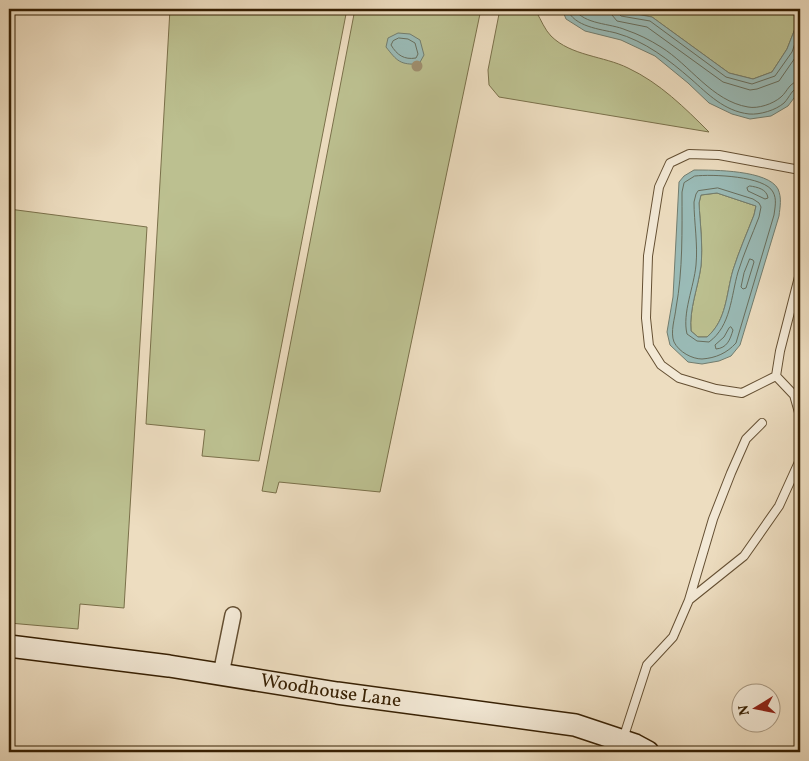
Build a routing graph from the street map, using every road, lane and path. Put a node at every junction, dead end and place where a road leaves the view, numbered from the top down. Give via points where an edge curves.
1 (796, 27) dead end
2 (800, 30) edge
3 (800, 170) edge
4 (800, 273) edge
5 (776, 376) junction
6 (800, 416) edge
7 (762, 423) dead end
8 (800, 435) edge
9 (689, 600) junction
10 (233, 615) dead end
11 (9, 646) edge
12 (221, 674) junction
13 (622, 740) junction
14 (643, 751) edge

1 - 2 path
3 - 5 lane via 720,155 689,154 670,163 659,187 648,256 646,318 649,346 661,365 679,378 742,393
4 - 5 lane
5 - 6 lane via 794,395
7 - 9 lane via 746,439 731,473 713,519
8 - 9 lane via 799,462 779,506 744,556
9 - 13 lane via 673,638 647,665
10 - 12 street
11 - 12 main road, Woodhouse Lane
12 - 13 main road, Woodhouse Lane via 575,725
13 - 14 main road, Woodhouse Lane

